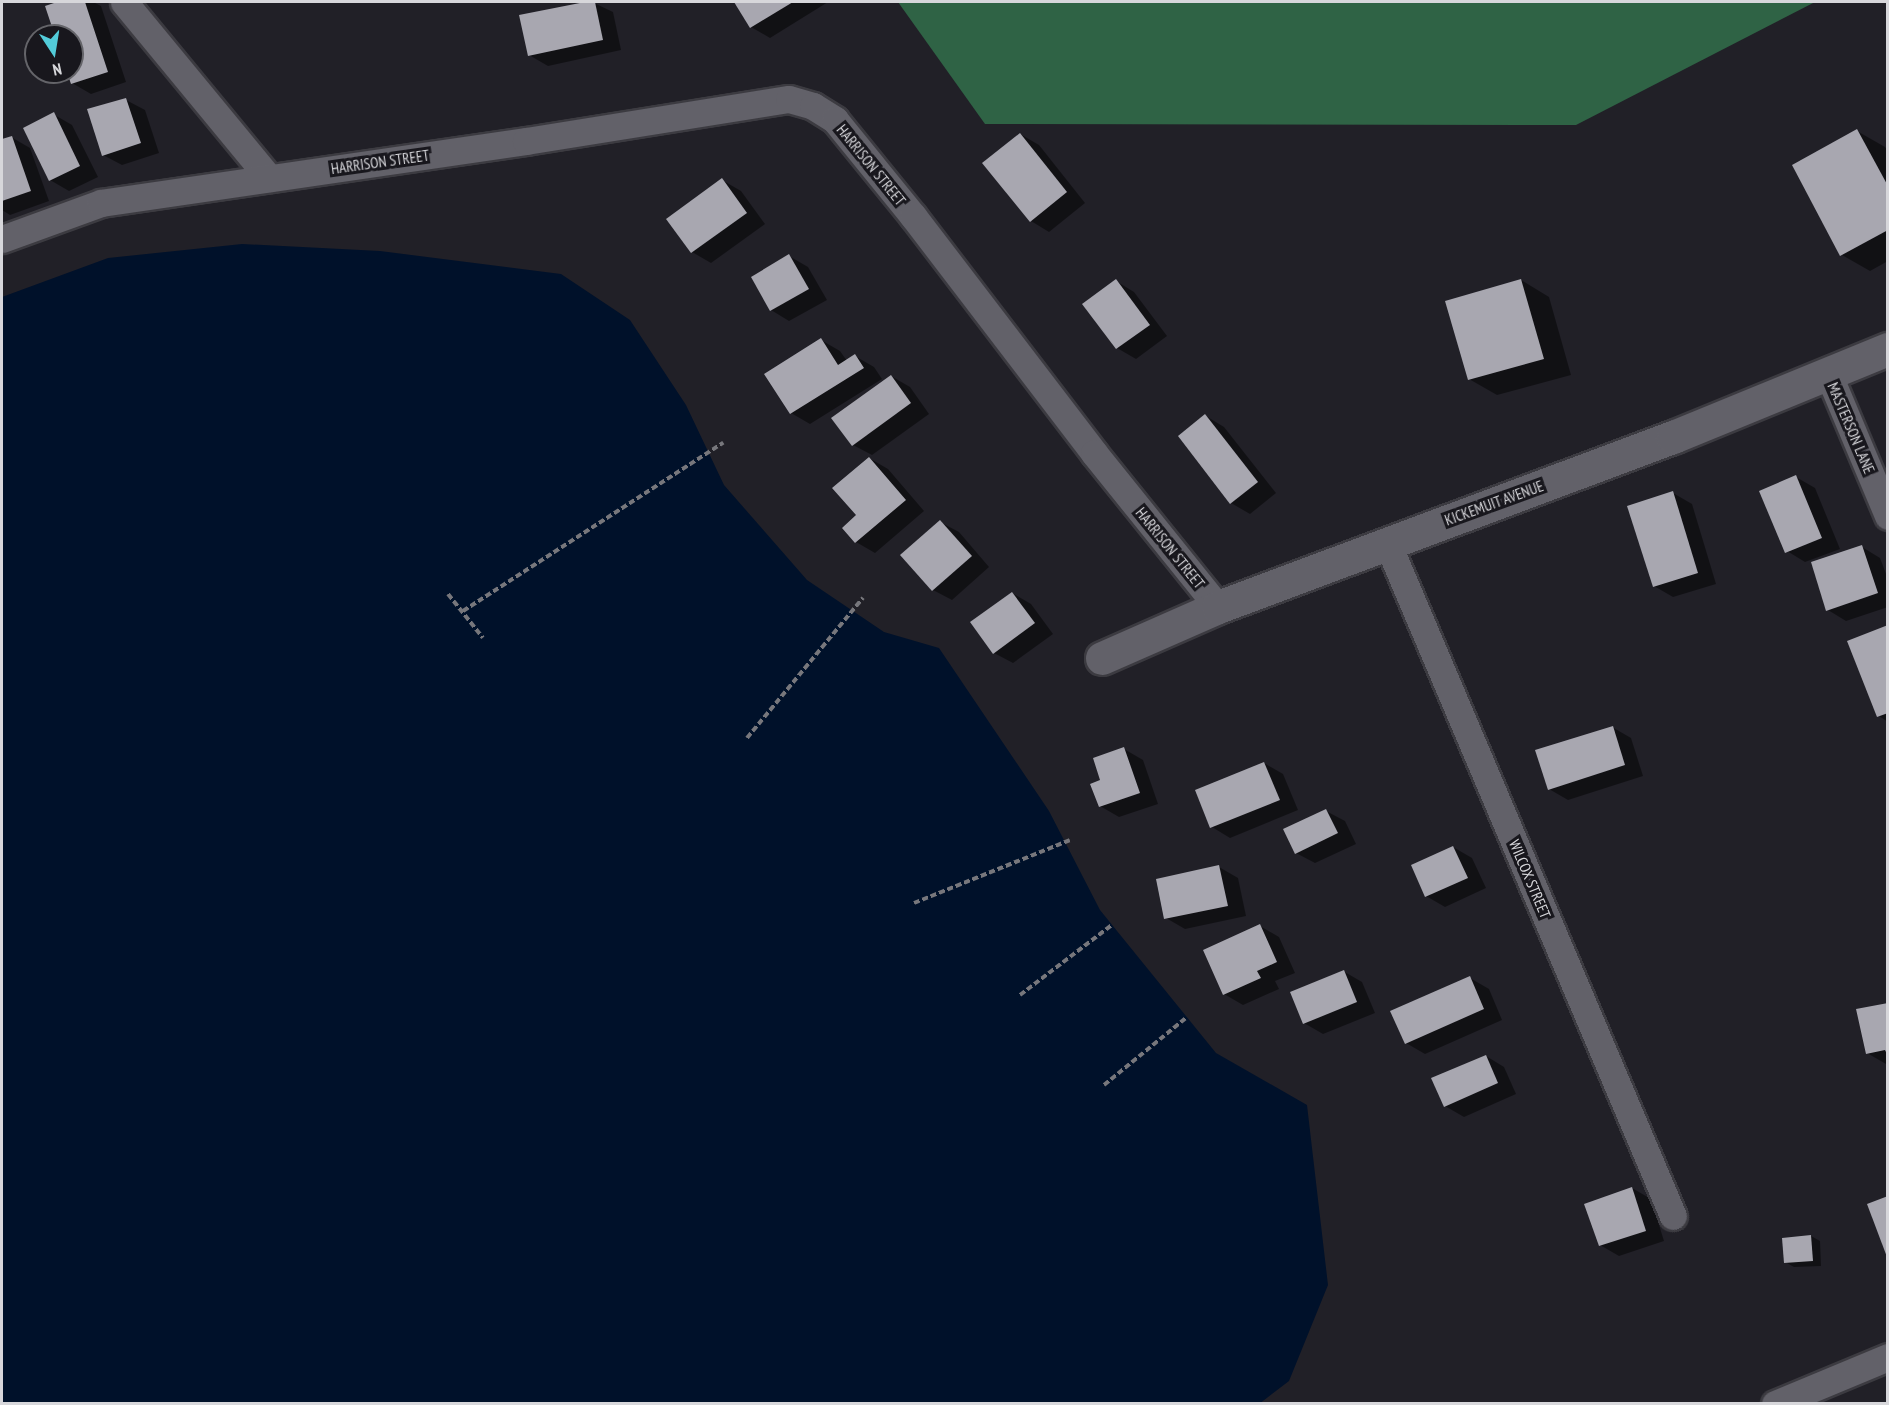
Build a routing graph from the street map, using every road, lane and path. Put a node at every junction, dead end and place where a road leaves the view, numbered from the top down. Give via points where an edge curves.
1 (124, 2) edge
2 (269, 178) junction
3 (2, 239) edge
4 (1887, 349) edge
5 (1828, 373) junction
6 (723, 443) dead end
7 (1887, 516) edge
8 (1387, 542) junction
9 (448, 594) dead end
10 (863, 598) dead end
11 (1218, 607) junction
12 (463, 611) junction
13 (483, 638) dead end
14 (1102, 658) dead end
15 (747, 738) dead end
16 (1070, 840) dead end
17 (914, 903) dead end
18 (1112, 925) dead end
19 (1020, 995) dead end
20 (1187, 1017) dead end
21 (1104, 1085) dead end
22 (1673, 1216) dead end
23 (1887, 1357) edge
24 (1775, 1404) edge

1 - 2 street
2 - 3 street, HARRISON STREET via 101,203
2 - 11 street, HARRISON STREET via 789,99 813,106 835,120 913,216 1094,453
4 - 5 street, KICKEMUIT AVENUE
5 - 7 street, MASTERSON LANE
5 - 8 street, KICKEMUIT AVENUE via 1673,437
6 - 12 path
8 - 11 street, KICKEMUIT AVENUE
8 - 22 street, WILCOX STREET
9 - 12 path
10 - 15 path
11 - 14 street, KICKEMUIT AVENUE
12 - 13 path
16 - 17 path
18 - 19 path
20 - 21 path
23 - 24 street

